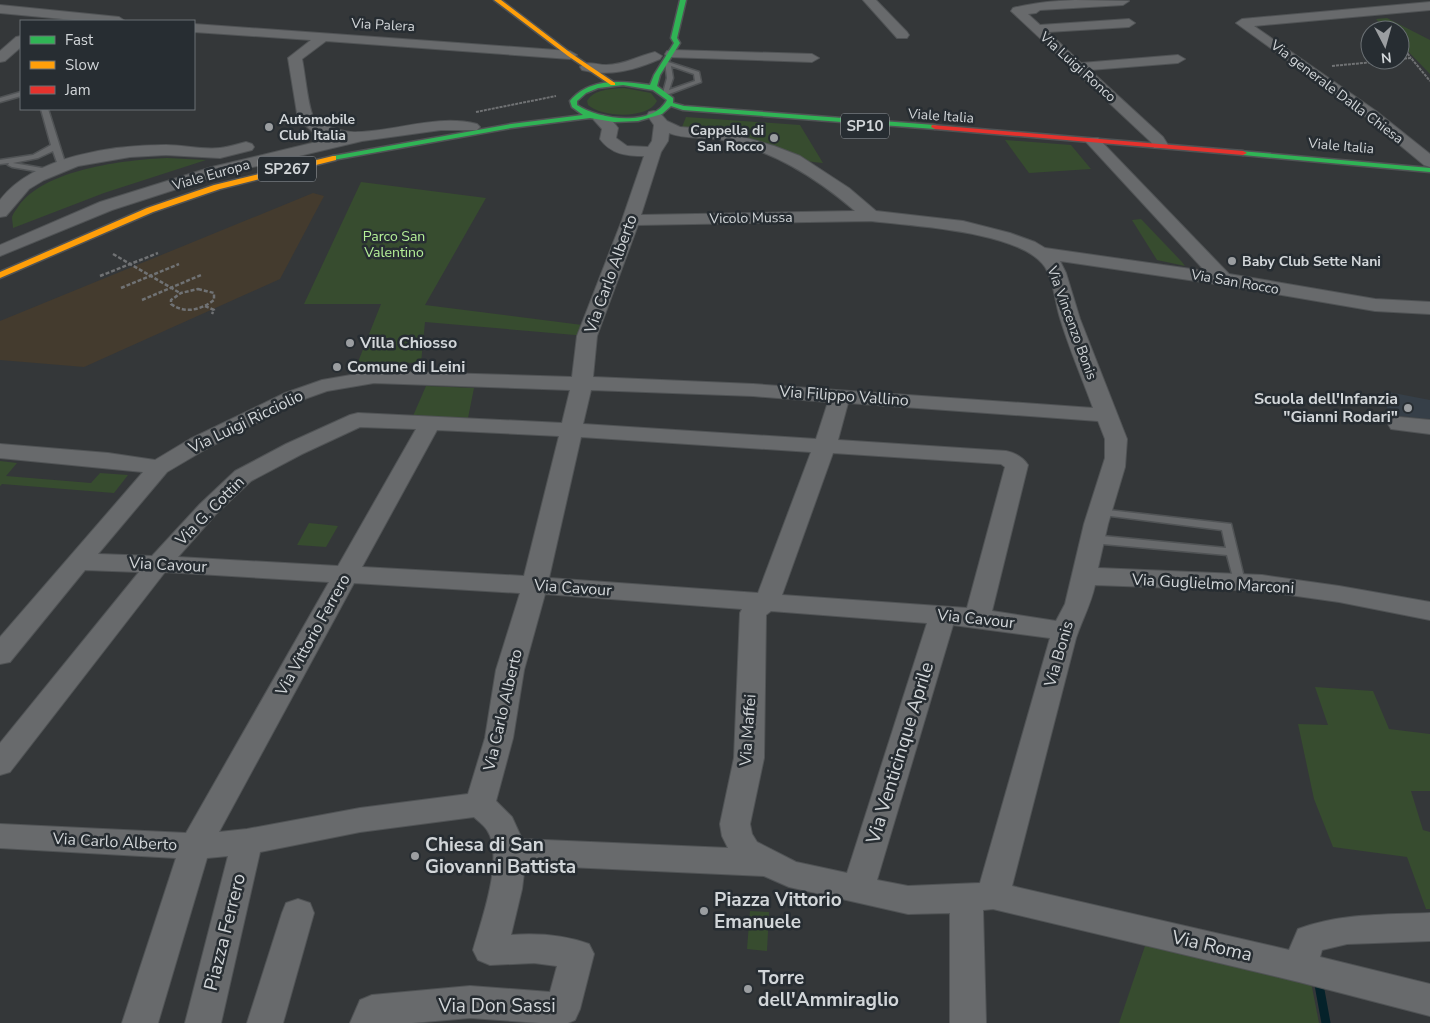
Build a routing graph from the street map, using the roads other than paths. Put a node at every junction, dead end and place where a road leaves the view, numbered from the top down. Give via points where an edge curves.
1 (497, 0) edge
2 (683, 0) edge
3 (869, 0) edge
4 (1120, 0) edge
5 (1032, 3) edge
6 (1430, 6) edge
7 (0, 9) edge
8 (49, 18) edge
9 (96, 20) edge
10 (1129, 23) dead end
11 (195, 28) edge
12 (1036, 29) junction
13 (902, 35) dead end
14 (674, 38) junction
15 (321, 39) junction
16 (20, 41) edge
17 (570, 56) junction
18 (665, 57) junction
19 (0, 58) edge
20 (812, 58) dead end
21 (1178, 59) dead end
22 (1078, 67) junction
23 (588, 68) junction
24 (615, 84) junction
25 (653, 87) junction
26 (592, 88) junction
27 (20, 94) edge
28 (667, 97) junction
29 (0, 100) edge
30 (44, 110) edge
31 (539, 110) dead end
32 (595, 117) junction
33 (659, 117) junction
34 (472, 127) junction
35 (296, 130) junction
36 (362, 136) junction
37 (1070, 139) junction
38 (342, 140) junction
39 (1093, 141) junction
40 (260, 144) dead end
41 (55, 146) junction
42 (1160, 146) junction
43 (653, 152) junction
44 (0, 162) edge
45 (1430, 162) edge
46 (56, 169) junction
47 (1430, 170) edge
48 (0, 212) edge
49 (871, 216) junction
50 (631, 220) junction
51 (0, 251) edge
52 (1040, 253) junction
53 (0, 266) edge
54 (0, 275) edge
55 (1223, 279) junction
56 (1430, 308) edge
57 (582, 384) junction
58 (840, 396) junction
59 (1106, 414) junction
60 (430, 423) junction
61 (1400, 424) dead end
62 (1430, 427) edge
63 (571, 431) junction
64 (825, 446) junction
65 (0, 451) edge
66 (159, 467) junction
67 (1099, 512) junction
68 (1092, 539) junction
69 (1233, 552) junction
70 (79, 562) junction
71 (158, 564) junction
72 (347, 575) junction
73 (1084, 576) junction
74 (1239, 582) junction
75 (535, 585) junction
76 (767, 602) junction
77 (1430, 612) edge
78 (943, 615) junction
79 (977, 618) junction
80 (1065, 631) junction
81 (0, 656) edge
82 (0, 764) edge
83 (480, 804) junction
84 (0, 836) edge
85 (247, 842) junction
86 (195, 846) junction
87 (508, 851) junction
88 (768, 863) junction
89 (858, 890) junction
90 (980, 897) junction
91 (298, 912) dead end
92 (1430, 927) edge
93 (1300, 967) junction
94 (1430, 1000) edge
95 (370, 1017) edge
96 (140, 1023) edge
97 (203, 1023) edge
98 (265, 1023) edge
99 (968, 1023) edge

1 - 17 main road
2 - 14 main road
3 - 13 street
4 - 5 street via 1122,2
5 - 12 street, Via Luigi Ronco via 1032,10 1017,11
6 - 45 street, Via generale Dalla Chiesa via 1242,23 1309,68
7 - 8 street
8 - 9 street
10 - 12 street
11 - 15 street, Via Palera
12 - 22 street, Via Luigi Ronco
14 - 18 main road via 666,43
14 - 18 main road via 677,43
15 - 17 street, Via Palera
15 - 35 street via 295,58
16 - 19 street
17 - 23 main road
18 - 20 street
18 - 23 street via 624,68
18 - 24 main road
18 - 25 main road
18 - 28 lane via 670,78
18 - 28 lane via 697,74 698,82
21 - 22 street
22 - 42 street, Via Luigi Ronco via 1158,140
23 - 24 main road
23 - 26 main road
24 - 25 main road, Viale Italia
24 - 26 main road
25 - 28 main road, Viale Italia
26 - 32 main road via 569,102 580,112
27 - 29 lane
28 - 33 main road
28 - 37 main road, Viale Italia / SP10 via 683,108
30 - 41 lane
31 - 34 main road, Viale Europa / SP267
32 - 33 main road, Viale Europa via 629,120
32 - 43 street via 610,128 608,139 615,146 630,151
32 - 54 main road, Viale Europa / SP267 via 511,126 359,153 217,187 150,210
33 - 37 main road, Viale Italia / SP10
33 - 43 street, Via Carlo Alberto via 660,141
33 - 49 street via 677,131 719,135 794,159 843,192
34 - 36 street via 440,125
34 - 53 main road, Viale Europa / SP267 via 350,150 214,183 109,218
35 - 36 street via 311,125 326,131
35 - 38 street
36 - 38 street
37 - 39 main road, Viale Italia / SP10
38 - 51 street via 178,181 106,206
39 - 42 main road, Viale Italia / SP10
39 - 55 street
40 - 46 street via 214,154 142,151 105,156
41 - 44 lane via 29,159
41 - 46 lane
42 - 47 main road, Viale Italia / SP10
43 - 50 street, Via Carlo Alberto
44 - 46 lane
46 - 48 street via 14,193
49 - 50 street, Vicolo Mussa
49 - 52 street, Via Vincenzo Bonis via 963,226 1004,237
50 - 57 street, Via Carlo Alberto via 587,336
52 - 55 street, Via San Rocco
52 - 59 street, Via Vincenzo Bonis via 1052,263 1057,273 1070,319
55 - 56 street, Via San Rocco via 1375,306
57 - 58 street, Via Filippo Vallino
57 - 63 street, Via Carlo Alberto
57 - 66 street, Via Luigi Ricciolio via 374,377 322,386 292,397
58 - 59 street, Via Filippo Vallino
58 - 64 street, Via Maffei
59 - 67 street, Via Bonis via 1118,450
60 - 63 street, Via G. Cottin
60 - 71 street, Via G. Cottin via 358,420 294,449 243,476
60 - 72 street, Via Vittorio Ferrero
61 - 62 street
63 - 64 street, Via G. Cottin
63 - 75 street, Via Carlo Alberto
64 - 76 street, Via Maffei
64 - 79 street, Via G. Cottin via 1006,458 1017,465
65 - 66 street
66 - 70 street, Via Luigi Ricciolio
67 - 68 street, Via Bonis
67 - 69 lane via 1227,526
68 - 69 lane
68 - 73 street, Via Bonis
69 - 74 lane
70 - 71 street, Via Cavour
70 - 81 street, Via Luigi Ricciolio
71 - 72 street, Via Cavour
71 - 82 street, Via G. Cottin
72 - 75 street, Via Cavour
72 - 86 street, Via Vittorio Ferrero
73 - 74 street, Via Guglielmo Marconi
73 - 80 street, Via Bonis via 1078,604
74 - 77 street, Via Guglielmo Marconi via 1339,594
75 - 76 street, Via Cavour
75 - 83 street, Via Carlo Alberto via 510,670 499,738
76 - 78 street, Via Cavour
76 - 88 street, Via Maffei via 753,613 749,758 735,824 737,836 746,851
78 - 79 street, Via Cavour
78 - 89 street, Via Venticinque Aprile
79 - 80 street, Via Cavour
80 - 90 street, Via Bonis
83 - 85 street, Via Carlo Alberto via 360,820
83 - 87 street, Via Don Sassi via 503,828
84 - 86 street, Via Carlo Alberto
85 - 86 street, Via Carlo Alberto
85 - 97 street, Piazza Ferrero
86 - 96 street
87 - 88 street
87 - 95 street, Via Don Sassi via 506,885 490,950 534,948 578,954 563,1009 470,1002
88 - 89 street, Via Maffei via 789,874
89 - 90 street, Via Maffei via 908,900
90 - 93 street, Via Roma
90 - 99 street, Via Bonis via 966,951
91 - 98 street
92 - 93 street via 1347,930 1310,938
93 - 94 street, Via Roma

